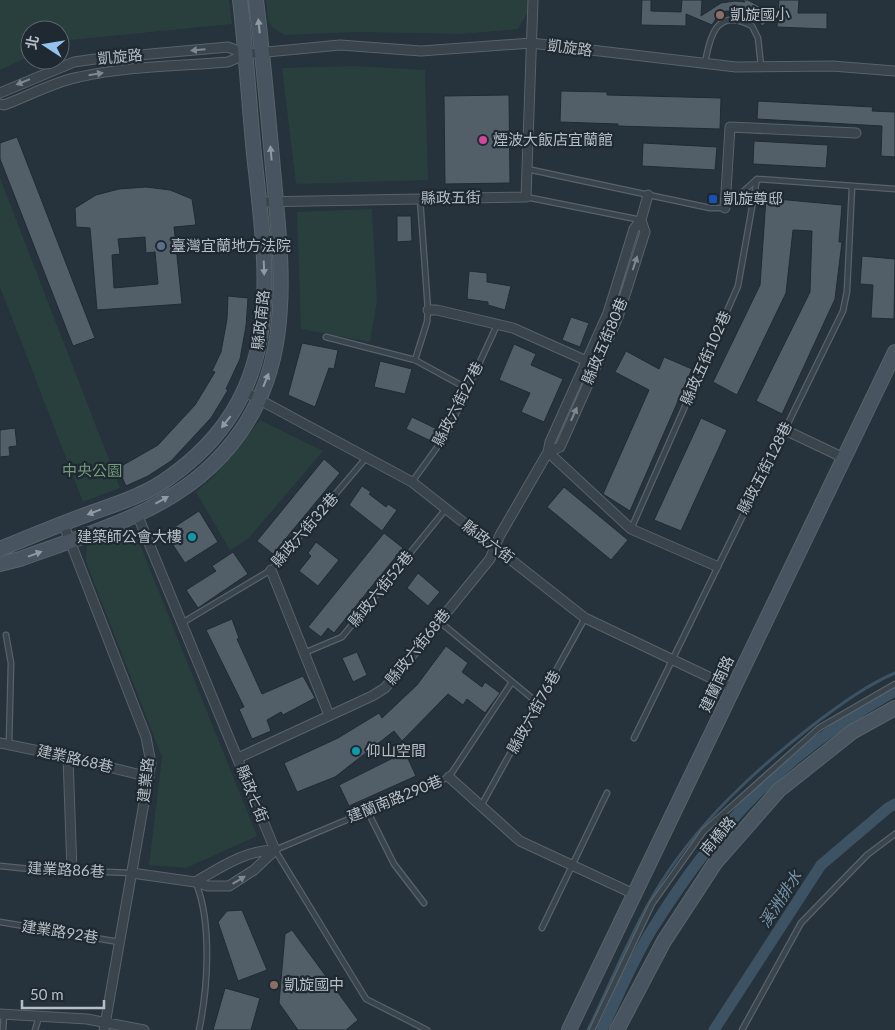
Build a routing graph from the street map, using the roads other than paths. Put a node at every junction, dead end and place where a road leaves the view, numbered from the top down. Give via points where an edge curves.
1 (240, 0) edge
2 (256, 0) edge
3 (533, 0) edge
4 (532, 43) junction
5 (262, 52) junction
6 (246, 54) junction
7 (705, 64) junction
8 (761, 67) junction
9 (895, 71) edge
10 (0, 93) edge
11 (0, 104) edge
12 (856, 133) dead end
13 (526, 169) junction
14 (757, 179) junction
15 (852, 187) junction
16 (895, 189) edge
17 (648, 194) junction
18 (526, 196) junction
19 (420, 199) junction
20 (276, 201) junction
21 (260, 202) junction
22 (725, 208) junction
23 (641, 220) junction
24 (428, 310) junction
25 (498, 323) junction
26 (326, 337) dead end
27 (895, 352) edge
28 (415, 360) junction
29 (586, 360) junction
30 (596, 365) junction
31 (468, 389) junction
32 (245, 392) junction
33 (258, 401) junction
34 (785, 430) junction
35 (548, 452) junction
36 (366, 458) junction
37 (844, 458) junction
38 (412, 482) junction
39 (445, 510) junction
40 (137, 514) junction
41 (64, 523) junction
42 (631, 529) junction
43 (70, 541) junction
44 (494, 547) junction
45 (0, 549) edge
46 (0, 564) edge
47 (716, 566) junction
48 (271, 570) junction
49 (585, 618) junction
50 (439, 621) junction
51 (182, 623) junction
52 (6, 635) dead end
53 (304, 654) junction
54 (672, 658) junction
55 (512, 682) junction
56 (895, 684) edge
57 (732, 688) junction
58 (540, 704) junction
59 (895, 708) edge
60 (329, 715) junction
61 (634, 738) dead end
62 (4, 744) edge
63 (68, 757) junction
64 (238, 758) junction
65 (149, 777) junction
66 (448, 777) junction
67 (608, 793) dead end
68 (481, 806) junction
69 (367, 810) junction
70 (895, 834) edge
71 (275, 850) junction
72 (0, 866) edge
73 (572, 866) junction
74 (72, 871) junction
75 (132, 873) junction
76 (195, 882) junction
77 (634, 894) junction
78 (424, 903) dead end
79 (0, 922) edge
80 (542, 928) dead end
81 (119, 942) junction
82 (2, 1014) edge
83 (39, 1016) junction
84 (105, 1026) edge
85 (3, 1030) edge
86 (36, 1030) edge
87 (144, 1030) edge
88 (199, 1030) edge
89 (427, 1030) edge
90 (569, 1030) edge
91 (592, 1030) edge
92 (617, 1030) edge
93 (742, 1030) edge

1 - 6 street, 縣政南路
5 -> 2 street, 縣政南路
3 - 4 street
4 - 5 street, 凱旋路 via 421,51 340,45
4 - 7 street, 凱旋路
4 - 13 street
5 - 6 street, 凱旋路
20 -> 5 street, 縣政南路
6 -> 10 street, 凱旋路 via 228,47 95,59 55,68
11 -> 6 street, 凱旋路 via 23,99 78,77 228,62
6 - 21 street, 縣政南路
7 - 8 street, 凱旋路
7 - 8 lane via 712,32 717,25 730,20 746,22 756,32
8 - 9 street, 凱旋路 via 832,66
12 - 22 street via 730,127
13 - 17 lane
13 - 18 street
14 - 15 lane
14 - 22 lane
14 - 42 lane, 縣政五街102巷 via 738,286
15 - 16 lane
15 - 34 lane, 縣政五街128巷 via 846,302
17 - 22 lane via 710,208
17 - 23 street, 縣政五街80巷
18 - 19 street, 縣政五街
18 - 23 lane, 縣政五街
19 - 20 street, 縣政五街
19 - 24 lane
20 - 21 street, 縣政五街
33 -> 20 street, 縣政南路 via 278,337 282,301
21 -> 32 street, 縣政南路 via 265,303 262,336
23 - 29 street, 縣政五街80巷 via 634,229 608,312
30 -> 23 street, 縣政五街80巷 via 618,318 645,232
24 - 25 street
24 - 28 lane
25 - 29 street
25 - 31 lane, 縣政六街27巷
26 - 28 lane
27 - 37 street, 建蘭南路
28 - 31 lane
29 - 30 street
29 - 35 street, 縣政五街80巷
35 -> 30 street, 縣政五街80巷 via 560,447
31 - 38 lane, 縣政六街27巷 via 446,435
32 - 33 street, 縣政六街
32 -> 41 street, 縣政南路 via 210,442 170,478 143,493
33 - 36 street, 縣政六街
40 -> 33 street, 縣政南路 via 184,488 209,468 232,443
34 - 37 street
34 - 47 lane, 縣政五街128巷
35 - 42 street
35 - 44 street, 縣政五街80巷
36 - 38 street, 縣政六街
36 - 48 lane, 縣政六街32巷
37 - 57 street, 建蘭南路
38 - 39 street, 縣政六街
39 - 44 street, 縣政六街
39 - 53 lane, 縣政六街52巷 via 342,636
40 - 43 street, 縣政南路
40 - 51 street, 縣政七街
41 - 43 street, 建業路
41 - 45 street, 縣政南路
42 - 47 street
46 -> 43 street, 縣政南路
43 - 65 street, 建業路 via 146,737 151,763
44 - 49 street, 縣政六街
44 - 50 street, 縣政六街68巷 via 490,558
47 - 54 lane, 縣政五街128巷
48 - 51 lane, 縣政六街32巷
48 - 53 street
49 - 54 street, 縣政六街
49 - 58 lane, 縣政六街76巷
50 - 55 lane
50 - 60 street, 縣政六街68巷 via 384,688
51 - 64 street, 縣政七街
52 - 62 lane via 11,663
53 - 60 street
54 - 57 street, 縣政六街
54 - 61 lane, 縣政五街128巷
55 - 58 lane
55 - 66 lane
56 - 91 lane via 819,728 704,831 652,904
57 - 77 street, 建蘭南路
58 - 68 lane, 縣政六街76巷
59 - 92 street, 南橋路 via 852,732 779,790 715,863 664,942
60 - 64 street, 縣政六街68巷
62 - 63 street, 建業路68巷
63 - 65 street, 建業路68巷
63 - 74 street
64 - 71 street, 縣政七街
65 - 75 street, 建業路
66 - 68 street, 建蘭南路290巷
66 - 69 lane, 建蘭南路290巷
67 - 73 lane
68 - 73 street, 建蘭南路290巷 via 520,841
69 - 71 lane, 建蘭南路290巷
69 - 78 lane via 394,864
70 - 93 lane via 867,855 801,923
71 - 76 street via 246,854
76 -> 71 street via 229,886 254,870
71 - 89 lane, 縣政七街 via 366,999
72 - 74 lane, 建業路86巷
73 - 77 street, 建蘭南路290巷
73 - 80 lane
74 - 75 lane, 建業路86巷
75 - 76 street
75 - 81 street, 建業路
76 - 88 lane via 202,897 206,951 206,997
77 - 90 street, 建蘭南路
79 - 81 lane, 建業路92巷
81 - 84 street, 建業路
82 - 83 street
82 - 85 lane
83 - 84 street
83 - 86 lane
84 - 87 street

